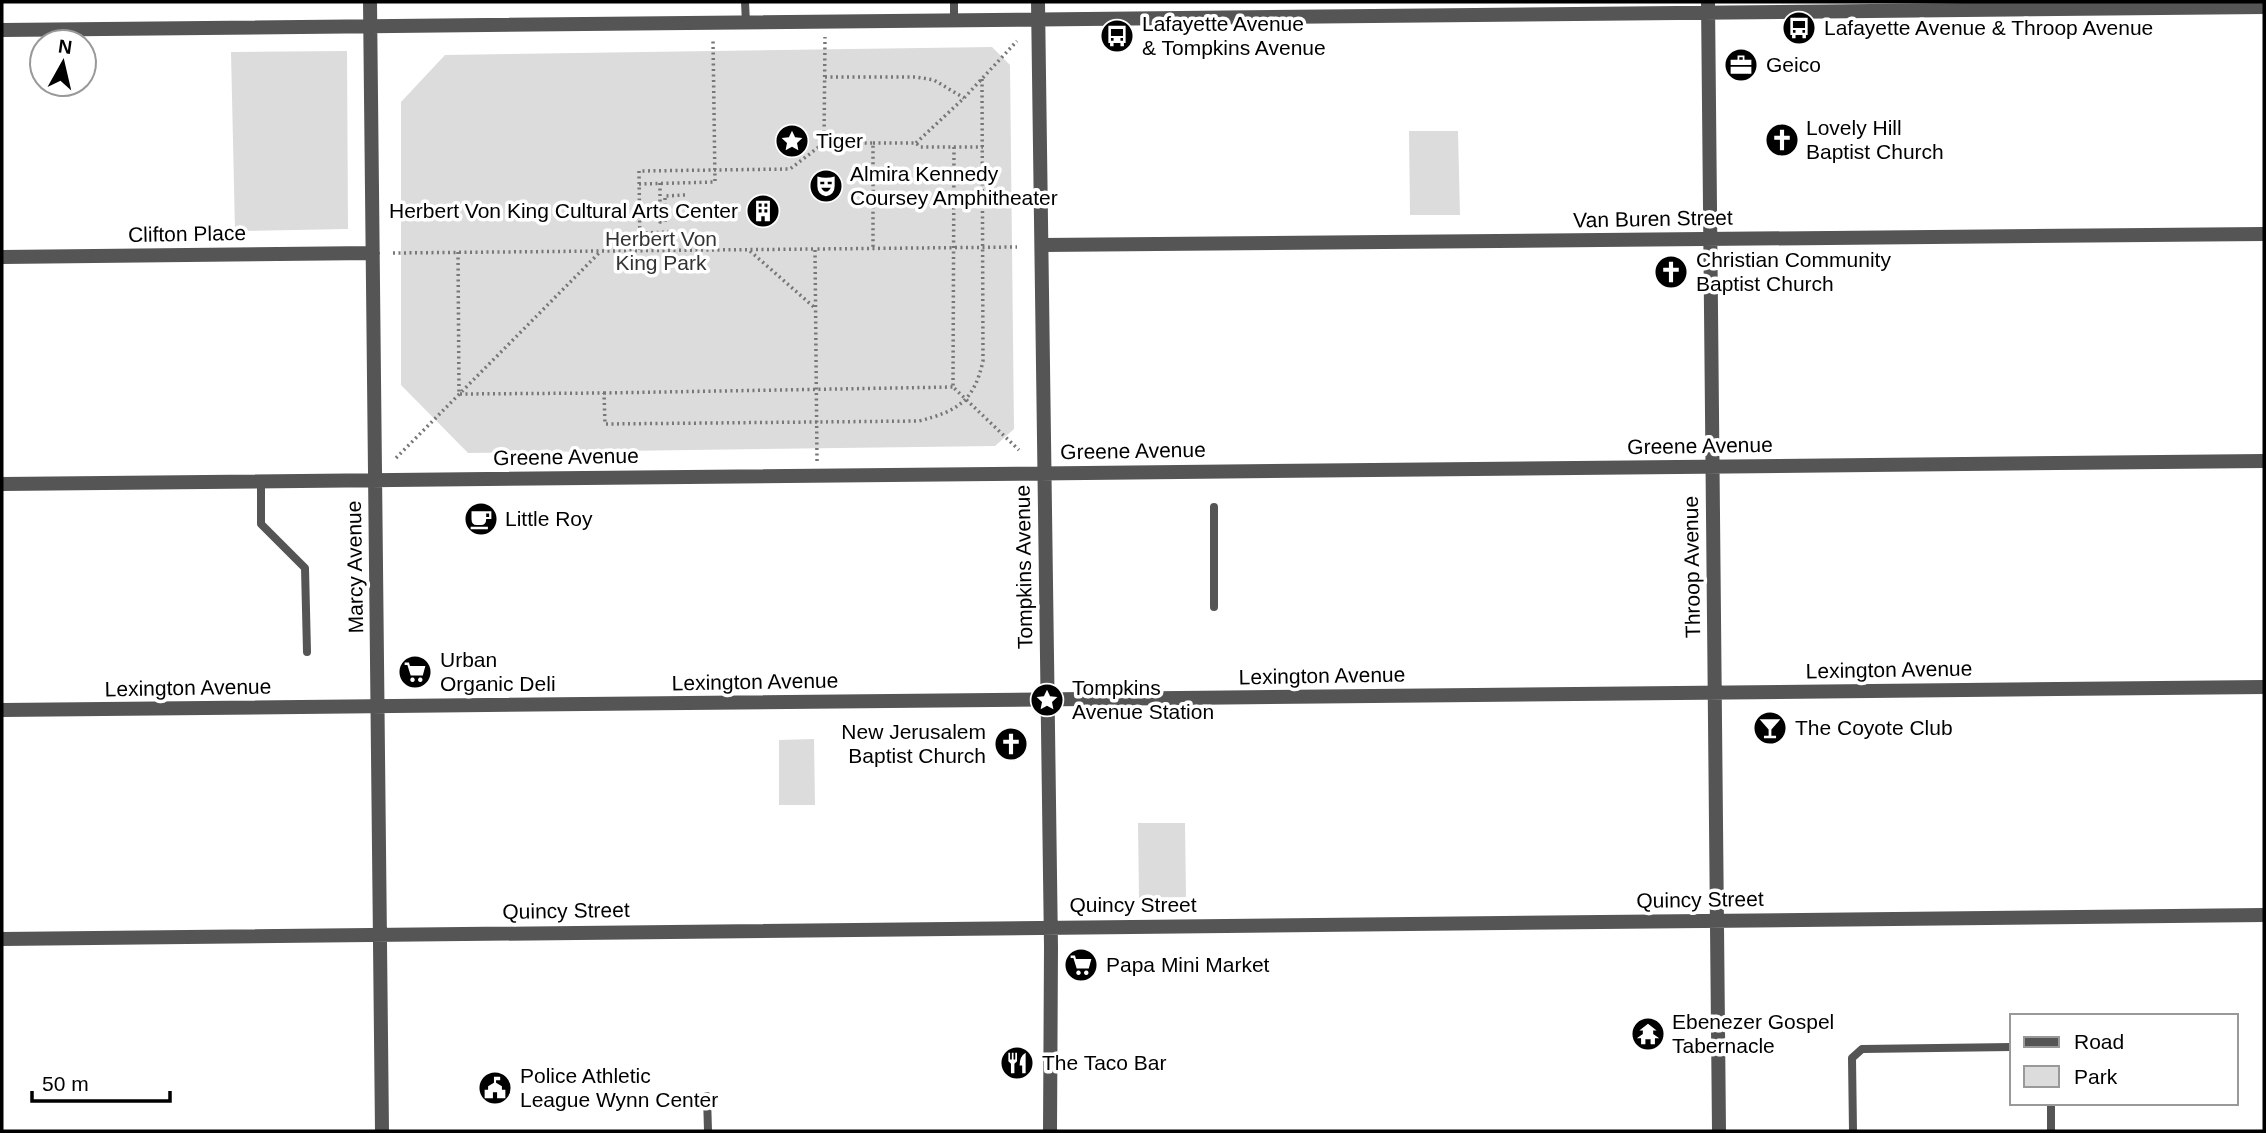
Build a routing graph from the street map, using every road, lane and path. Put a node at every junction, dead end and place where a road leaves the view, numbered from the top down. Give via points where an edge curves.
1 (370, 2) edge
2 (745, 2) edge
3 (954, 2) edge
4 (1038, 2) edge
5 (1708, 7) edge
6 (2264, 7) edge
7 (954, 20) junction
8 (1039, 20) junction
9 (825, 22) junction
10 (713, 23) junction
11 (746, 23) junction
12 (370, 26) junction
13 (2, 30) edge
14 (1017, 40) dead end
15 (825, 77) junction
16 (982, 78) junction
17 (964, 98) junction
18 (824, 143) junction
19 (873, 143) junction
20 (916, 144) junction
21 (954, 147) junction
22 (983, 147) junction
23 (715, 170) junction
24 (660, 183) junction
25 (639, 184) junction
26 (685, 195) dead end
27 (665, 222) junction
28 (640, 233) junction
29 (665, 233) junction
30 (2264, 234) edge
31 (1710, 240) junction
32 (1042, 245) junction
33 (955, 247) junction
34 (983, 247) junction
35 (1017, 247) dead end
36 (873, 248) junction
37 (749, 249) junction
38 (815, 249) junction
39 (640, 250) junction
40 (671, 250) junction
41 (601, 251) junction
42 (458, 252) junction
43 (373, 253) junction
44 (393, 253) dead end
45 (2, 257) edge
46 (816, 309) junction
47 (953, 387) junction
48 (817, 389) junction
49 (604, 393) junction
50 (459, 394) junction
51 (967, 400) junction
52 (817, 421) junction
53 (1019, 450) dead end
54 (396, 458) dead end
55 (2264, 461) edge
56 (1713, 467) junction
57 (1044, 474) junction
58 (817, 476) junction
59 (375, 480) junction
60 (261, 482) junction
61 (2, 484) edge
62 (1214, 507) dead end
63 (1214, 607) dead end
64 (307, 652) dead end
65 (2264, 687) edge
66 (1715, 693) junction
67 (1046, 700) junction
68 (377, 707) junction
69 (2, 710) edge
70 (2264, 915) edge
71 (1717, 921) junction
72 (1051, 926) junction
73 (380, 934) junction
74 (2, 939) edge
75 (2010, 1047) edge
76 (706, 1096) dead end
77 (2051, 1105) edge
78 (382, 1131) edge
79 (708, 1131) edge
80 (1051, 1131) edge
81 (1719, 1131) edge
82 (1853, 1131) edge
83 (2052, 1131) edge

1 - 12 street, Marcy Avenue
2 - 11 lane
3 - 7 lane
4 - 8 street, Tompkins Avenue
5 - 6 street
5 - 8 street
5 - 31 street, Throop Avenue
7 - 8 street
7 - 9 street
8 - 32 street, Tompkins Avenue
9 - 11 street
9 - 15 path
10 - 11 street
10 - 12 street
10 - 23 path
12 - 13 street
12 - 43 street, Marcy Avenue
14 - 16 path
15 - 17 path via 916,77 934,80
15 - 18 path
16 - 17 path
16 - 22 path
17 - 20 path
18 - 19 path
18 - 23 path via 790,169
19 - 20 path
19 - 36 path
20 - 21 path
21 - 22 path
21 - 33 path
22 - 34 path
23 - 24 path via 715,182
23 - 25 path via 639,171
24 - 25 path
24 - 27 path via 660,222
25 - 28 path
26 - 27 path via 665,196
27 - 29 path
28 - 29 path
28 - 39 path
29 - 40 path via 671,232
30 - 31 street, Van Buren Street
31 - 32 street, Van Buren Street
31 - 56 street, Throop Avenue
32 - 57 street, Tompkins Avenue
33 - 34 path
33 - 36 path
33 - 47 path
34 - 35 path
34 - 51 path via 983,361 979,381
36 - 38 path
37 - 38 path
37 - 40 path
37 - 46 path
38 - 46 path
39 - 40 path
39 - 41 path
41 - 42 path
41 - 50 path
42 - 44 path
42 - 50 path
43 - 45 street, Clifton Place
43 - 59 street, Marcy Avenue
46 - 48 path
47 - 48 path
47 - 51 path
48 - 49 path
48 - 52 path
49 - 50 path
49 - 52 path via 605,424
50 - 54 path
51 - 52 path via 947,414 919,421
51 - 53 path
52 - 58 path
55 - 56 street, Greene Avenue
56 - 57 street, Greene Avenue
56 - 66 street, Throop Avenue
57 - 58 street, Greene Avenue
57 - 67 street, Tompkins Avenue
58 - 59 street, Greene Avenue
59 - 60 street, Greene Avenue
59 - 68 street, Marcy Avenue
60 - 61 street, Greene Avenue
60 - 64 lane via 261,524 305,568
62 - 63 lane
65 - 66 street, Lexington Avenue
66 - 67 street, Lexington Avenue
66 - 71 street, Throop Avenue
67 - 68 street, Lexington Avenue
67 - 72 street, Tompkins Avenue
68 - 69 street, Lexington Avenue
68 - 73 street, Marcy Avenue
70 - 71 street, Quincy Street
71 - 72 street, Quincy Street
71 - 81 street, Throop Avenue
72 - 73 street, Quincy Street
72 - 80 street, Tompkins Avenue
73 - 74 street, Quincy Street
73 - 78 street, Marcy Avenue
75 - 82 lane via 1862,1049 1852,1058
76 - 79 lane
77 - 83 lane

